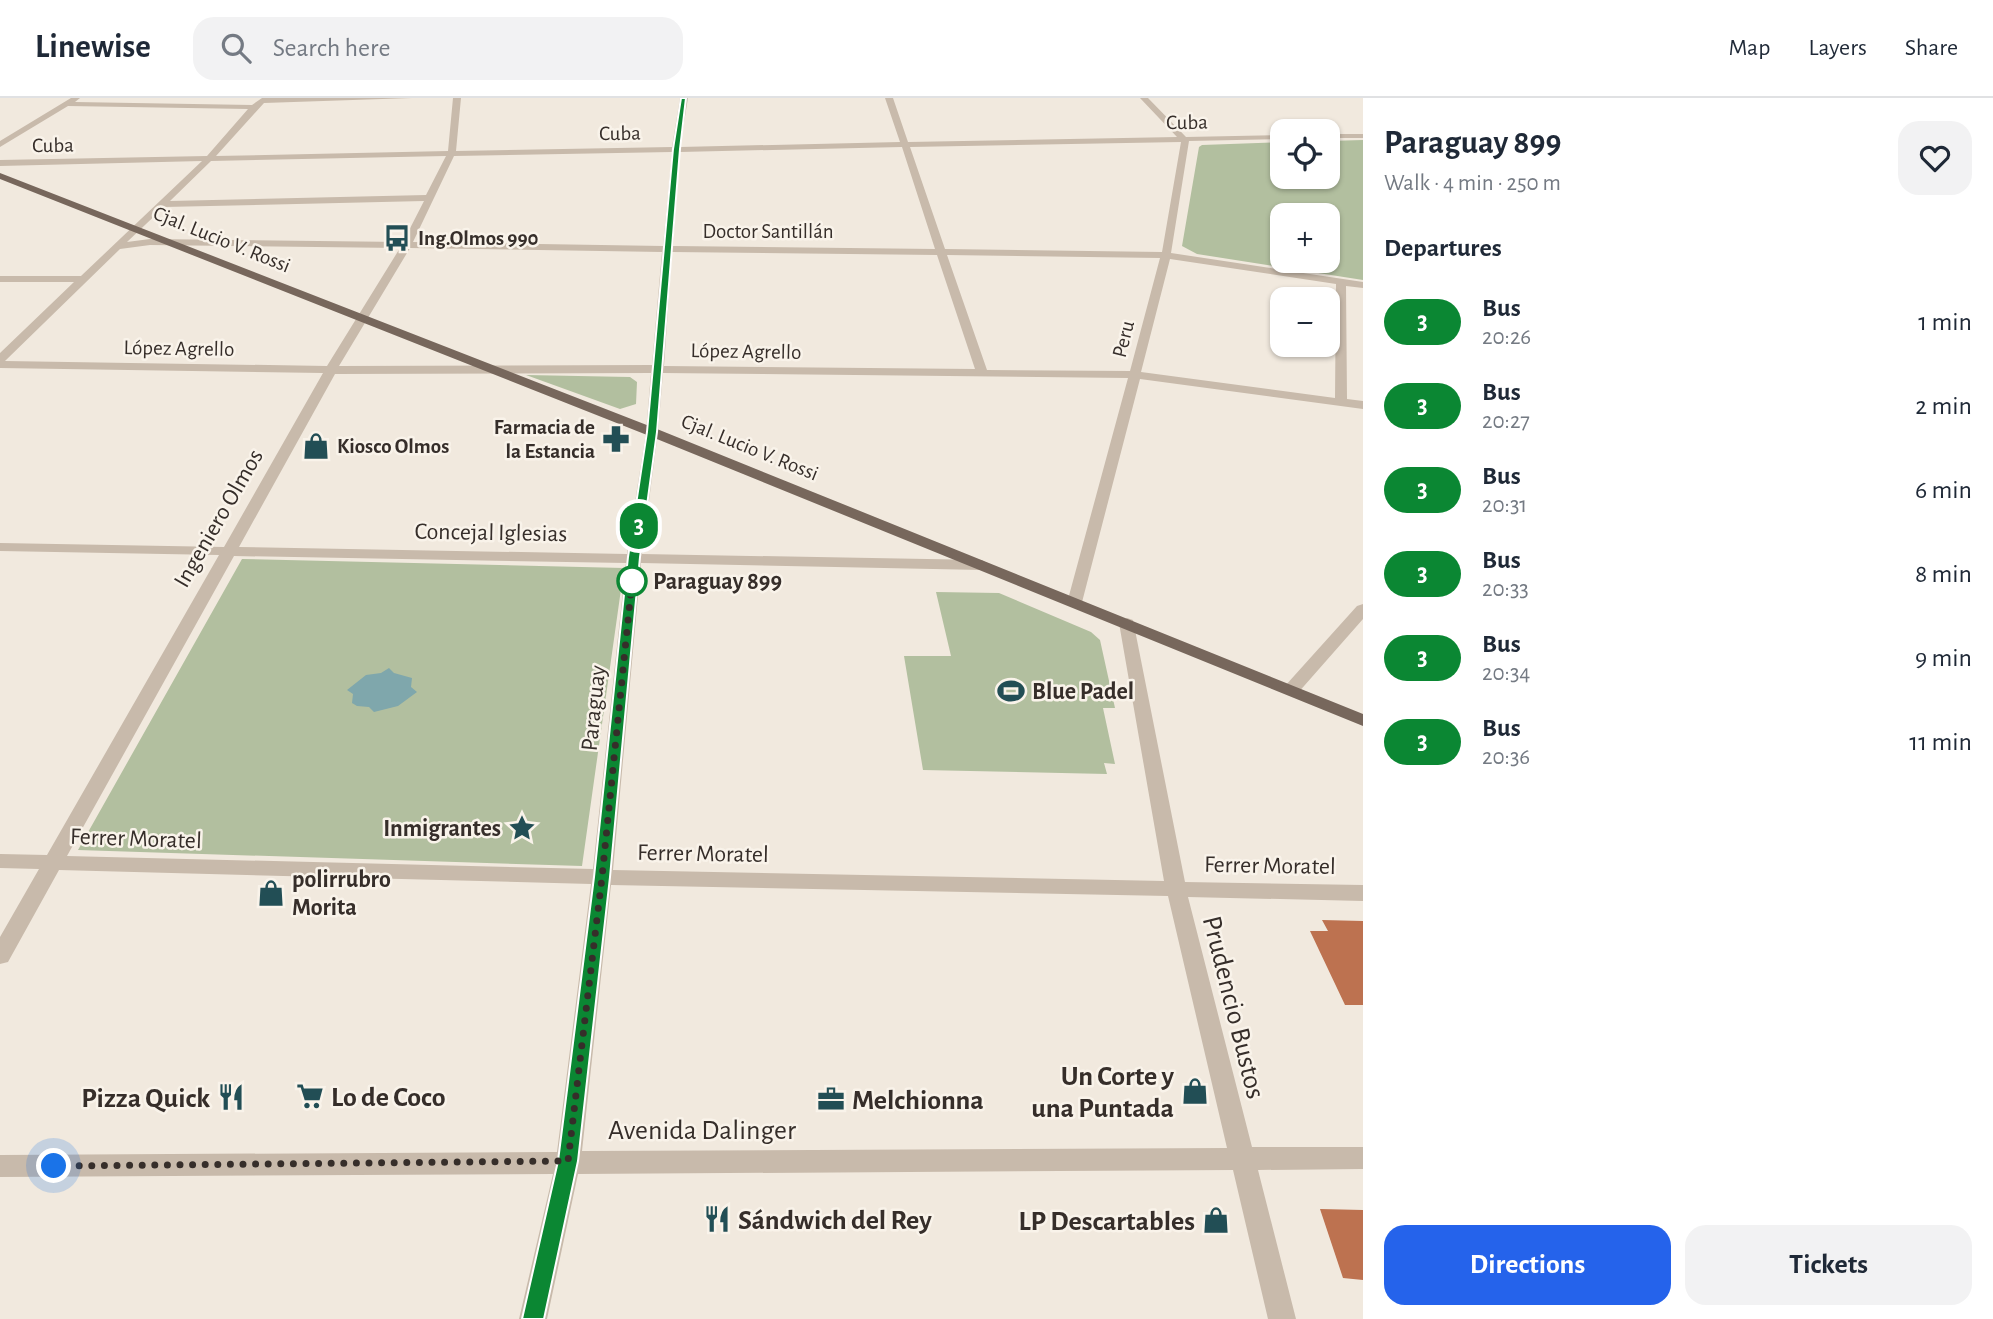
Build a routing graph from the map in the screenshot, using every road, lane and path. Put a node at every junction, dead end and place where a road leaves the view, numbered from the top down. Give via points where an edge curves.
1 (76, 98) edge
2 (183, 98) edge
3 (408, 98) edge
4 (457, 98) edge
5 (684, 98) edge
6 (889, 98) edge
7 (1144, 98) edge
8 (261, 102) edge
9 (66, 104) junction
10 (168, 106) junction
11 (1340, 136) edge
12 (1363, 136) edge
13 (1270, 138) edge
14 (1185, 140) junction
15 (905, 144) junction
16 (0, 145) edge
17 (676, 149) junction
18 (452, 152) junction
19 (210, 158) junction
20 (0, 163) edge
21 (0, 176) edge
22 (429, 198) junction
23 (162, 204) junction
24 (135, 228) junction
25 (170, 243) junction
26 (405, 246) junction
27 (117, 247) junction
28 (667, 250) junction
29 (940, 252) junction
30 (1166, 256) junction
31 (0, 279) edge
32 (83, 279) junction
33 (1341, 281) junction
34 (1363, 285) edge
35 (360, 319) junction
36 (0, 362) edge
37 (334, 369) junction
38 (487, 369) junction
39 (657, 369) junction
40 (982, 373) junction
41 (1136, 375) junction
42 (1341, 401) junction
43 (1363, 405) edge
44 (652, 432) junction
45 (0, 547) edge
46 (228, 552) junction
47 (634, 557) junction
48 (982, 565) junction
49 (1075, 603) junction
50 (1363, 609) edge
51 (1127, 623) junction
52 (1291, 690) junction
53 (1363, 720) edge
54 (0, 861) edge
55 (51, 862) junction
56 (602, 877) junction
57 (1176, 889) junction
58 (1363, 893) edge
59 (0, 956) edge
60 (1363, 1158) edge
61 (1242, 1160) junction
62 (568, 1161) junction
63 (0, 1166) edge
64 (533, 1319) edge
65 (1283, 1319) edge

1 - 9 street
2 - 10 street
3 - 8 street
4 - 18 street, Ingeniero Olmos
5 - 17 street, Paraguay
6 - 15 street
7 - 14 street
8 - 10 street
8 - 19 street
9 - 10 street
9 - 16 street
11 - 12 street
13 - 14 street, Cuba
14 - 15 street, Cuba
14 - 30 street, Peru
15 - 17 street, Cuba
15 - 29 street
17 - 18 street, Cuba
17 - 28 street, Paraguay
18 - 19 street, Cuba
18 - 22 street, Ingeniero Olmos
19 - 20 street, Cuba
19 - 23 street
21 - 24 main road, Cjal. Lucio V. Rossi
22 - 23 street
22 - 26 street, Ingeniero Olmos
23 - 24 street
24 - 25 main road, Cjal. Lucio V. Rossi
24 - 27 street
25 - 26 street, Doctor Santillán
25 - 27 street, Doctor Santillán
25 - 35 main road, Cjal. Lucio V. Rossi
26 - 28 street, Doctor Santillán
26 - 35 street, Ingeniero Olmos
27 - 32 street
28 - 29 street, Doctor Santillán
28 - 39 street, Paraguay
29 - 30 street, Doctor Santillán
29 - 40 street
30 - 33 street, Doctor Santillán
30 - 41 street, Peru
31 - 32 street
32 - 36 street
33 - 34 street, Doctor Santillán
33 - 42 street
35 - 37 street, Ingeniero Olmos
35 - 38 main road, Cjal. Lucio V. Rossi
36 - 37 street, López Agrello
37 - 38 street, López Agrello
37 - 46 street, Ingeniero Olmos
38 - 39 street, López Agrello
38 - 44 main road, Cjal. Lucio V. Rossi
39 - 40 street, López Agrello
39 - 44 street, Paraguay
40 - 41 street, López Agrello
41 - 42 street, López Agrello
41 - 49 street, Peru
42 - 43 street, López Agrello
44 - 47 street, Paraguay
44 - 48 main road, Cjal. Lucio V. Rossi
45 - 46 street, Concejal Iglesias
46 - 47 street, Concejal Iglesias
46 - 55 street, Ingeniero Olmos
47 - 48 street, Concejal Iglesias
47 - 56 street, Paraguay
48 - 49 main road, Cjal. Lucio V. Rossi
49 - 51 main road, Cjal. Lucio V. Rossi
50 - 52 street
51 - 52 main road, Cjal. Lucio V. Rossi
51 - 57 street, Prudencio Bustos
52 - 53 main road, Cjal. Lucio V. Rossi
54 - 55 street, Ferrer Moratel
55 - 56 street, Ferrer Moratel
55 - 59 street, Ingeniero Olmos
56 - 57 street, Ferrer Moratel
56 - 62 street, Paraguay
57 - 58 street, Ferrer Moratel
57 - 61 street, Prudencio Bustos
60 - 61 street, Avenida Dalinger
61 - 62 street, Avenida Dalinger
61 - 65 street, Prudencio Bustos
62 - 63 street, Avenida Dalinger
62 - 64 street, Paraguay

